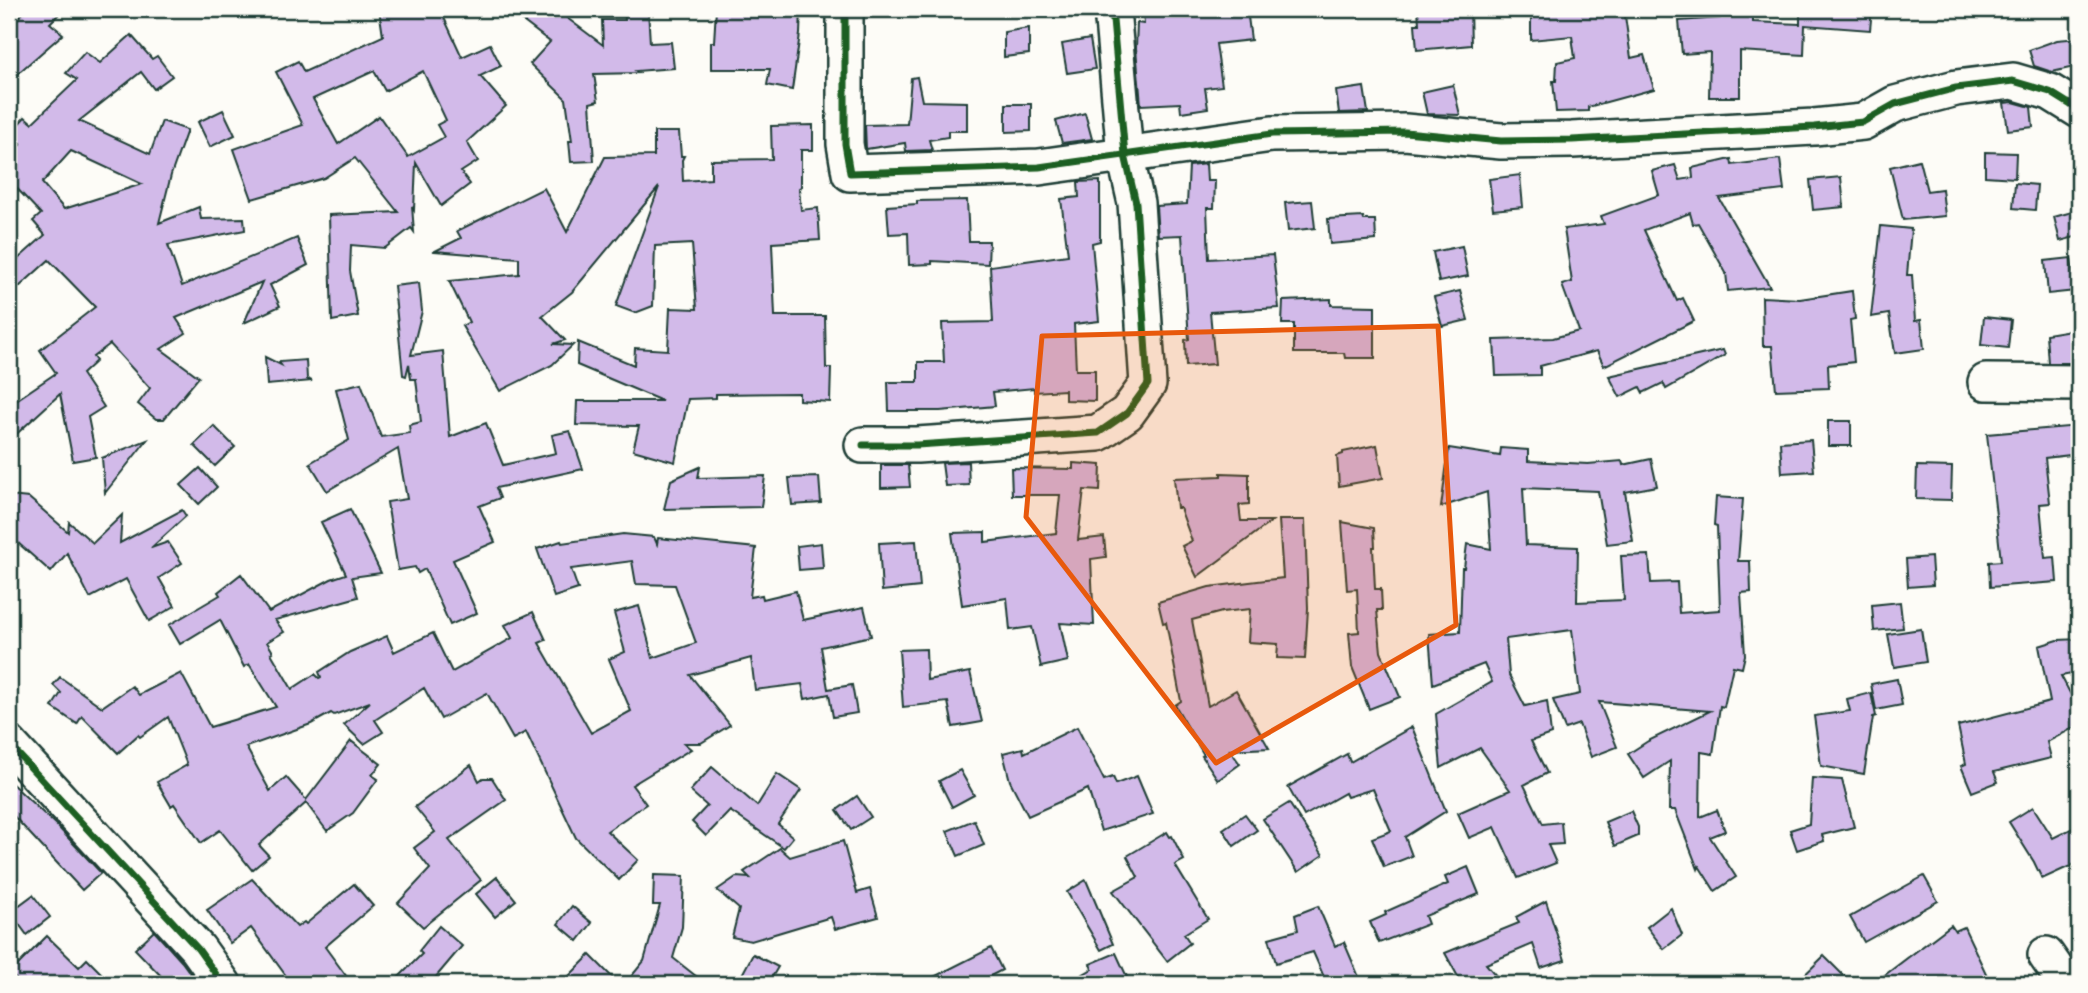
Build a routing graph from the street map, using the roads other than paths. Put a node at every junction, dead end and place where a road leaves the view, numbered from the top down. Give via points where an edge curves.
1 (845, 9) edge
2 (1112, 9) edge
3 (2079, 110) edge
4 (1125, 155) junction
5 (1986, 383) dead end
6 (2079, 383) edge
7 (863, 446) dead end
8 (9, 744) edge
9 (2046, 955) dead end
10 (223, 984) edge
11 (2066, 984) edge

1 - 4 street via 845,144 850,173 1039,167
2 - 4 street
3 - 4 street via 2050,92 2013,81 1956,88 1895,104 1863,122 1814,127 1501,141 1405,132 1296,132
4 - 7 street via 1136,204 1148,384 1127,413 1098,432
5 - 6 street
8 - 10 street via 198,949
9 - 11 street

